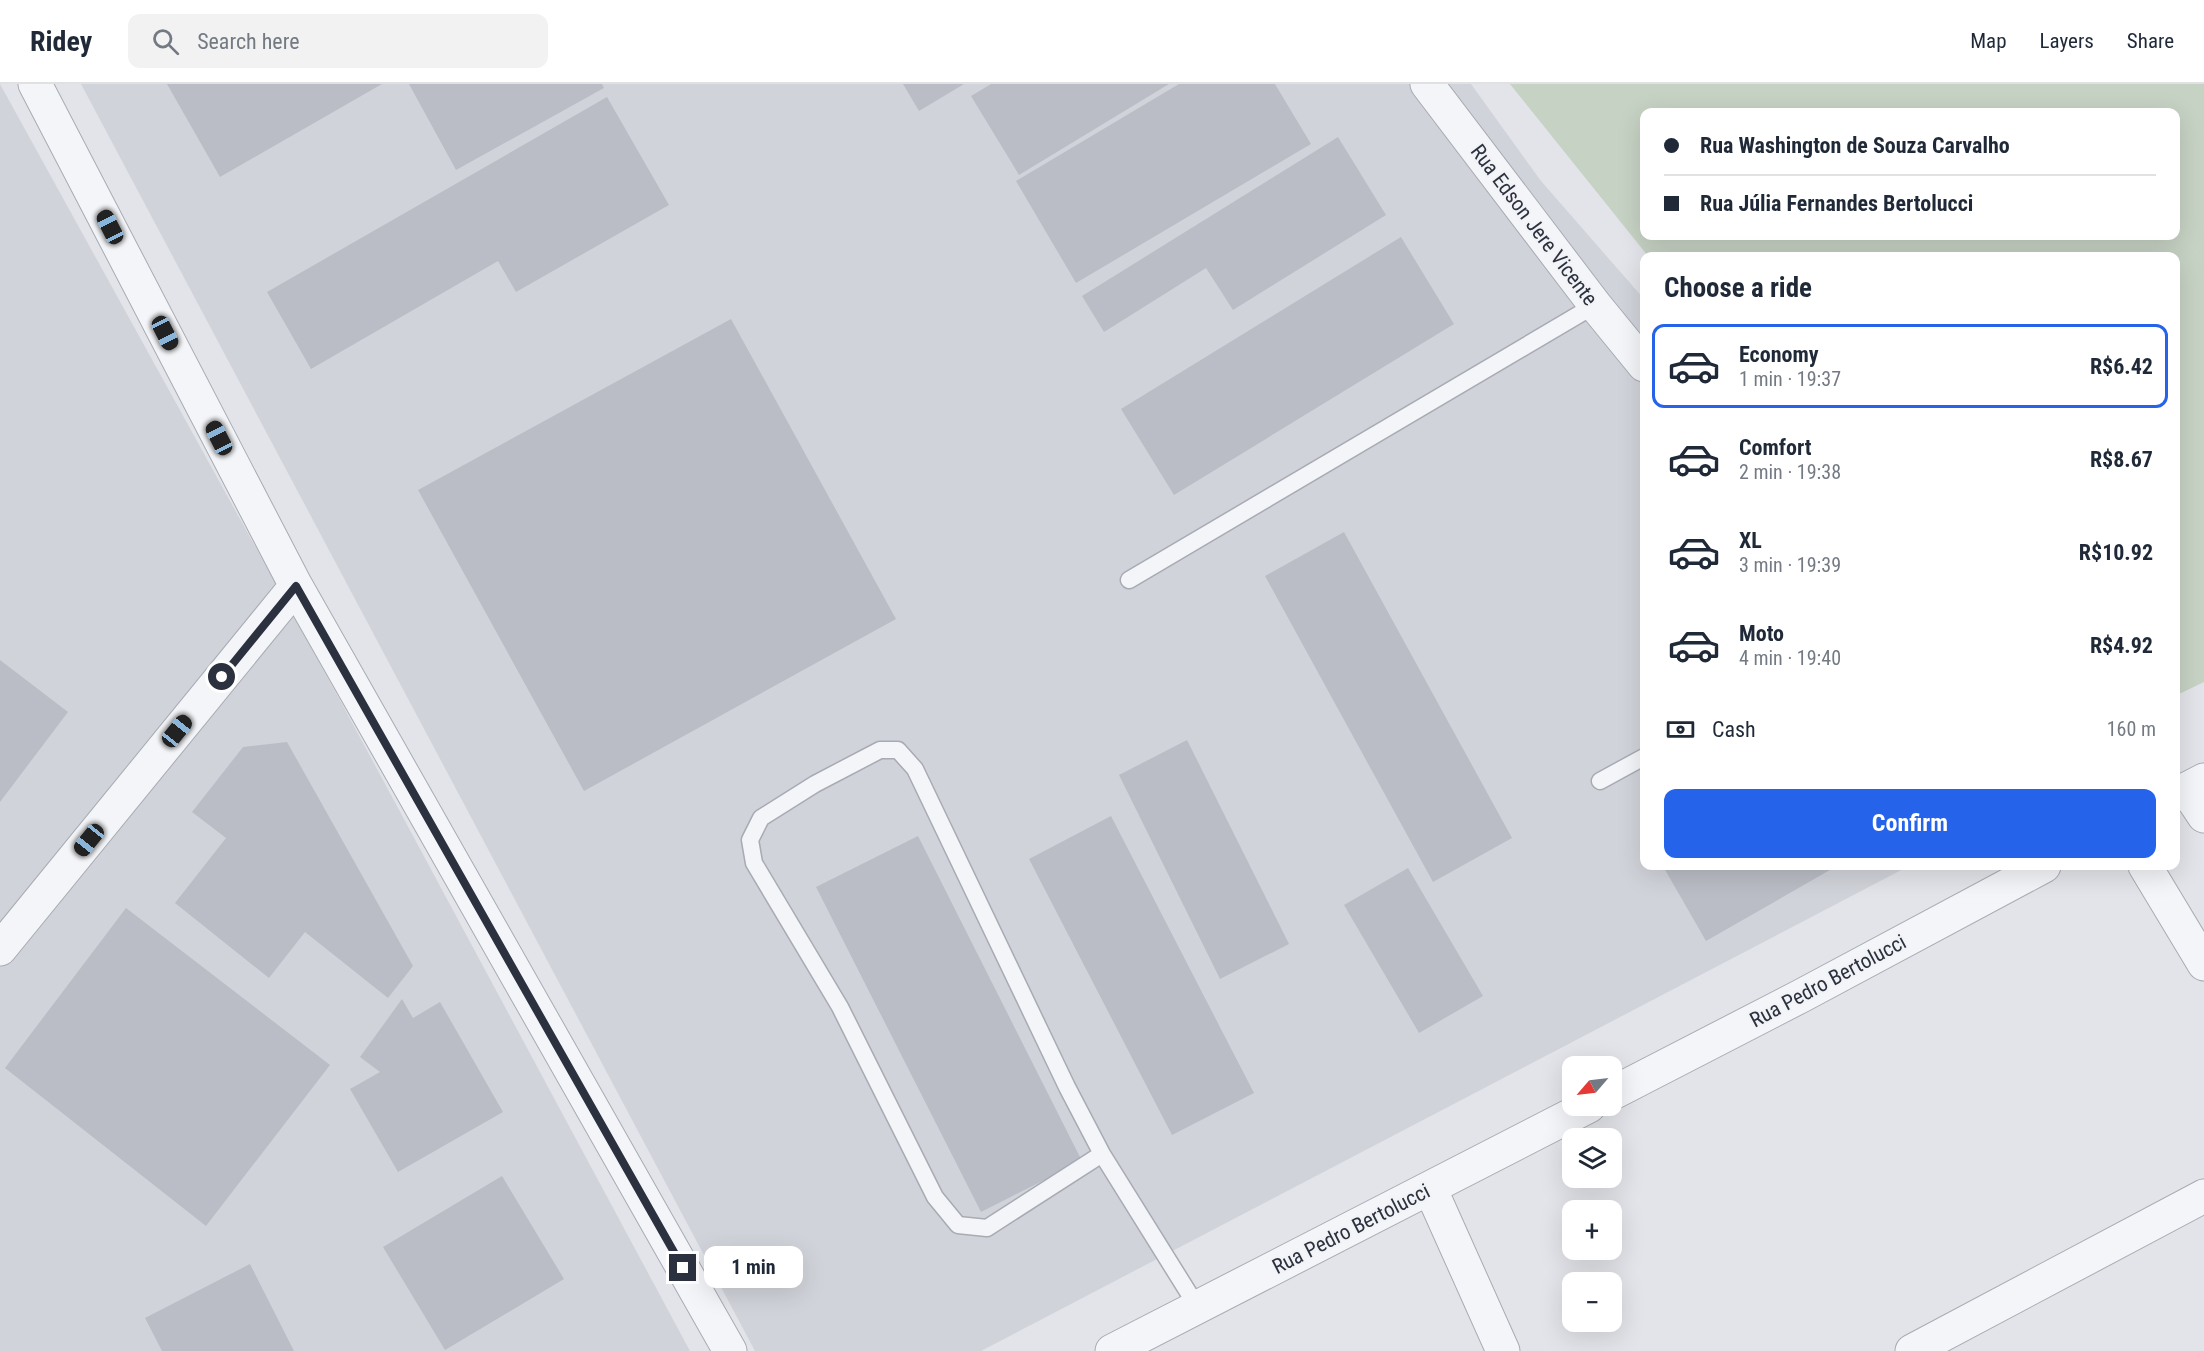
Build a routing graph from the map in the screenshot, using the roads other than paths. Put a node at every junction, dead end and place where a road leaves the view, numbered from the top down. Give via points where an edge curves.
1 (35, 84) edge
2 (1427, 84) edge
3 (1595, 305) junction
4 (1640, 360) edge
5 (1129, 580) dead end
6 (296, 586) junction
7 (1640, 760) edge
8 (1600, 781) dead end
9 (2188, 788) edge
10 (2204, 816) edge
11 (2036, 870) edge
12 (2147, 870) edge
13 (0, 950) edge
14 (2204, 964) edge
15 (1622, 1088) edge
16 (1570, 1116) edge
17 (1102, 1154) junction
18 (1430, 1188) junction
19 (2204, 1196) edge
20 (1198, 1308) junction
21 (730, 1351) edge
22 (1112, 1351) edge
23 (1503, 1351) edge
24 (1912, 1351) edge

1 - 6 street
2 - 3 street, Rua Edson Jere Vicente
3 - 4 street, Rua Edson Jere Vicente
3 - 5 lane
6 - 13 street
6 - 21 street
7 - 8 lane
9 - 10 street
11 - 15 street, Rua Pedro Bertolucci
12 - 14 street
16 - 18 street, Rua Pedro Bertolucci
17 - 17 lane via 915,769 898,750 880,750 761,818 750,840 754,863 840,1007 935,1197 958,1225 987,1228
17 - 20 lane
18 - 20 street, Rua Pedro Bertolucci
18 - 23 street
19 - 24 street
20 - 22 street, Rua Pedro Bertolucci

